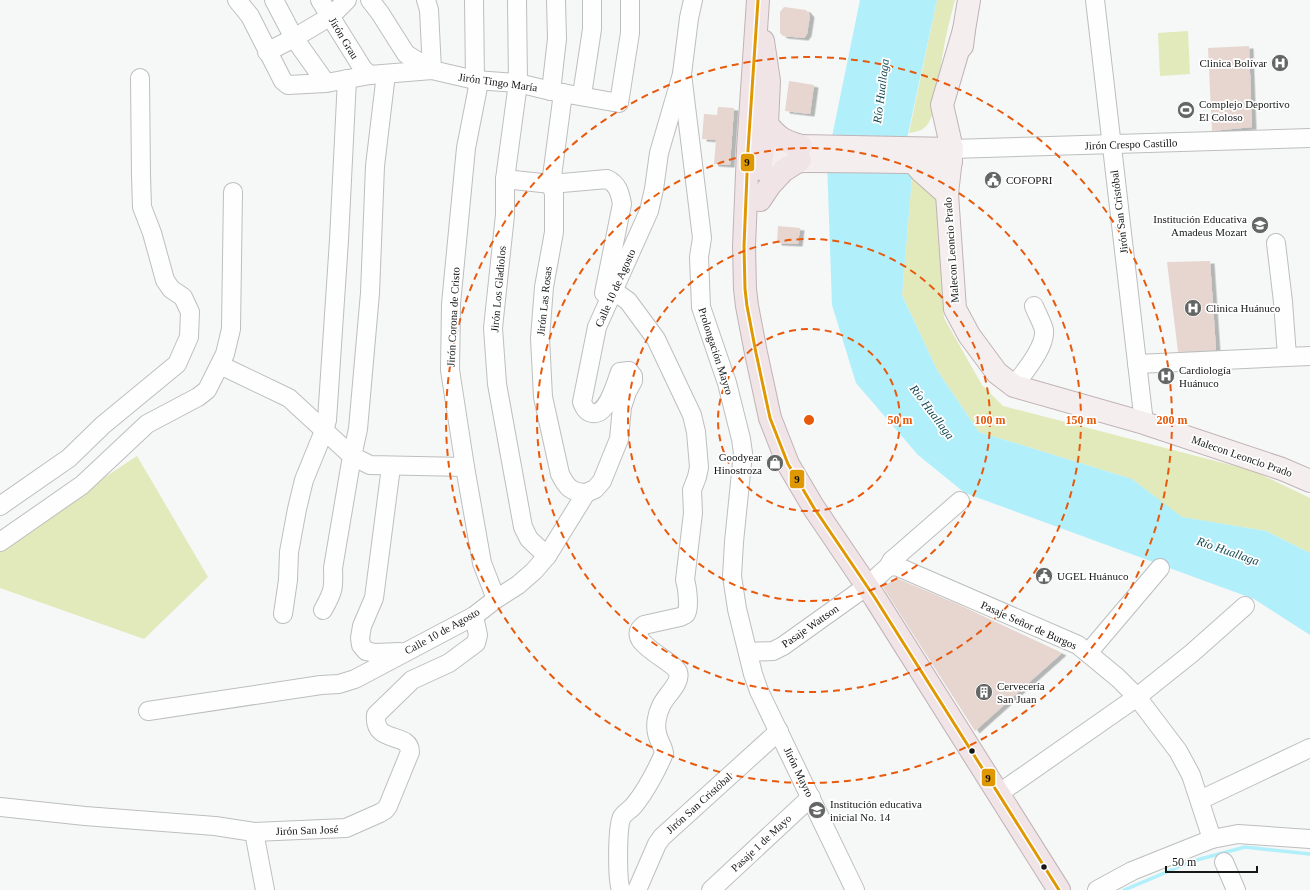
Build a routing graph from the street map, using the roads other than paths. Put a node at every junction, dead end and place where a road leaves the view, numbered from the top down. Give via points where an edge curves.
1 (237, 0) edge
2 (274, 0) edge
3 (320, 0) edge
4 (347, 0) edge
5 (370, 0) edge
6 (426, 0) edge
7 (474, 0) edge
8 (517, 0) edge
9 (556, 0) edge
10 (592, 0) edge
11 (630, 0) edge
12 (693, 0) edge
13 (970, 0) edge
14 (1095, 0) edge
15 (757, 2) edge
16 (331, 16) junction
17 (294, 38) junction
18 (267, 52) junction
19 (432, 70) junction
20 (378, 74) junction
21 (682, 74) junction
22 (140, 78) dead end
23 (347, 79) junction
24 (475, 80) junction
25 (518, 82) junction
26 (326, 83) junction
27 (557, 92) junction
28 (582, 95) junction
29 (1310, 138) edge
30 (760, 144) junction
31 (1111, 145) junction
32 (950, 149) junction
33 (806, 153) junction
34 (911, 158) junction
35 (505, 179) junction
36 (551, 184) junction
37 (233, 192) dead end
38 (947, 194) junction
39 (760, 200) junction
40 (1276, 243) dead end
41 (745, 289) junction
42 (614, 291) junction
43 (1034, 306) dead end
44 (597, 327) junction
45 (1287, 356) junction
46 (1310, 356) edge
47 (220, 364) junction
48 (1137, 364) junction
49 (1014, 386) junction
50 (1144, 423) junction
51 (324, 431) junction
52 (352, 456) junction
53 (391, 467) junction
54 (465, 468) junction
55 (1310, 481) edge
56 (586, 493) junction
57 (960, 501) dead end
58 (0, 506) edge
59 (0, 542) edge
60 (547, 556) junction
61 (888, 568) junction
62 (1160, 568) dead end
63 (867, 586) junction
64 (496, 599) junction
65 (1244, 606) dead end
66 (323, 610) dead end
67 (283, 614) dead end
68 (474, 616) junction
69 (405, 652) junction
70 (748, 652) junction
71 (1088, 653) junction
72 (1137, 697) junction
73 (148, 711) dead end
74 (779, 731) junction
75 (1310, 748) edge
76 (998, 794) junction
77 (811, 797) junction
78 (1200, 800) junction
79 (0, 807) edge
80 (254, 832) junction
81 (1212, 839) junction
82 (1310, 839) edge
83 (1224, 862) dead end
84 (265, 890) edge
85 (621, 890) edge
86 (637, 890) edge
87 (711, 890) edge
88 (855, 890) edge
89 (1058, 890) edge
90 (1097, 890) edge
91 (1236, 890) edge

1 - 18 street via 250,16
2 - 17 street
3 - 16 street, Jirón Grau
4 - 16 street
5 - 19 street via 406,54
6 - 19 street via 429,10
7 - 24 street, Jirón Corona de Cristo
8 - 25 street, Jirón Los Gladiolos
9 - 27 street, Jirón Las Rosas
10 - 28 street via 592,29
11 - 28 street, Jirón Tingo María via 630,33 619,103
12 - 21 street, Prolongación Mayro
13 - 32 main road, Malecon Leoncio Prado via 942,105
14 - 31 street, Jirón San Cristóbal
15 - 30 highway
15 - 30 highway via 769,81
16 - 17 street
16 - 20 street, Jirón Grau via 363,69
17 - 18 street
17 - 26 street
18 - 26 street, Jirón Tingo María via 283,82 288,85
19 - 20 street, Jirón Tingo María
19 - 24 street, Jirón Tingo María
20 - 23 street, Jirón Tingo María
20 - 52 street via 370,293 358,429
21 - 42 street, Calle 10 de Agosto via 659,153 649,211
21 - 70 street, Prolongación Mayro via 702,238 699,257 700,307 727,383 743,453 732,576 736,609
22 - 58 street via 142,207 165,280 171,289 182,297 190,312 189,337 177,364 103,425 69,458
23 - 26 street, Jirón Tingo María
23 - 51 street via 327,420
24 - 25 street, Jirón Tingo María
24 - 54 street, Jirón Corona de Cristo via 478,87 466,148 451,311 450,370
25 - 27 street, Jirón Tingo María
25 - 35 street, Jirón Los Gladiolos
27 - 28 street, Jirón Tingo María
27 - 36 street, Jirón Las Rosas
29 - 31 street, Jirón Crespo Castillo
30 - 33 main road
30 - 33 highway via 772,131
30 - 39 highway
30 - 41 highway via 744,246
31 - 32 street, Jirón Crespo Castillo
31 - 48 street, Jirón San Cristóbal
32 - 34 main road
32 - 38 main road, Malecon Leoncio Prado
33 - 34 main road
33 - 39 highway via 783,171
34 - 38 main road via 921,171
35 - 36 street
35 - 60 street, Jirón Los Gladiolos via 505,215 493,328 498,384 523,527 529,539
36 - 44 street via 607,179 614,182 620,192 622,204
36 - 56 street, Jirón Las Rosas via 554,194 554,232 544,287 540,338 543,397 560,474 566,486 576,492
37 - 47 street via 231,329 228,346
38 - 49 main road, Malecon Leoncio Prado via 955,309 969,336 997,373
39 - 41 highway via 759,232
40 - 45 street
41 - 63 highway via 770,418 788,464 814,508
42 - 44 street, Calle 10 de Agosto
42 - 85 street via 628,301 656,339 692,415 698,452 697,477 692,490 693,513 686,580 687,610 680,617 644,625 638,631 644,644 674,666 679,677 677,684 660,707 656,726 664,754 636,804 623,816 621,822
43 - 49 street via 1044,328 1044,337 1040,349
44 - 56 street, Calle 10 de Agosto via 582,402 584,408 594,414 603,410 620,372 629,371 633,381 622,407 619,439 602,481 595,490
45 - 46 street
45 - 48 street
47 - 51 street via 289,398
47 - 59 street via 207,390 147,424 82,485
48 - 50 street, Jirón San Cristóbal
49 - 50 main road, Malecon Leoncio Prado
50 - 55 main road, Malecon Leoncio Prado via 1282,469
51 - 52 street
51 - 67 street via 304,480 297,509 289,552
52 - 53 street via 370,466
52 - 66 street via 333,568 334,586
53 - 54 street
53 - 69 street via 374,598 362,626 360,638 361,646 366,651 387,654
54 - 64 street, Jirón Corona de Cristo via 482,563
56 - 60 street, Calle 10 de Agosto
57 - 61 street via 892,560
60 - 64 street, Calle 10 de Agosto via 518,585
61 - 63 street
61 - 71 street, Pasaje Señor de Burgos via 896,566 1078,645
62 - 71 street
63 - 70 street, Pasaje Wattson via 783,646 773,650
63 - 76 highway
64 - 68 street, Calle 10 de Agosto
65 - 72 street via 1192,653
68 - 69 street, Calle 10 de Agosto
68 - 80 street, Jirón San José via 478,635 476,643 449,663 412,680 376,715 381,733 404,741 410,748 385,810 346,828
69 - 73 street, Calle 10 de Agosto via 355,679 339,684
70 - 74 street, Jirón Mayro via 753,674
71 - 72 street, Pasaje Señor de Burgos
72 - 76 street
72 - 78 street, Pasaje Señor de Burgos via 1178,751 1191,775
74 - 77 street, Jirón Mayro
74 - 86 street, Jirón San Cristóbal via 662,836
75 - 78 street
76 - 89 highway
77 - 87 street, Pasaje 1 de Mayo
77 - 88 street, Jirón Mayro
78 - 81 street, Pasaje Señor de Burgos
79 - 80 street, Jirón San José via 216,826
80 - 84 street
81 - 82 street via 1238,834
81 - 90 street via 1132,871
83 - 91 street

